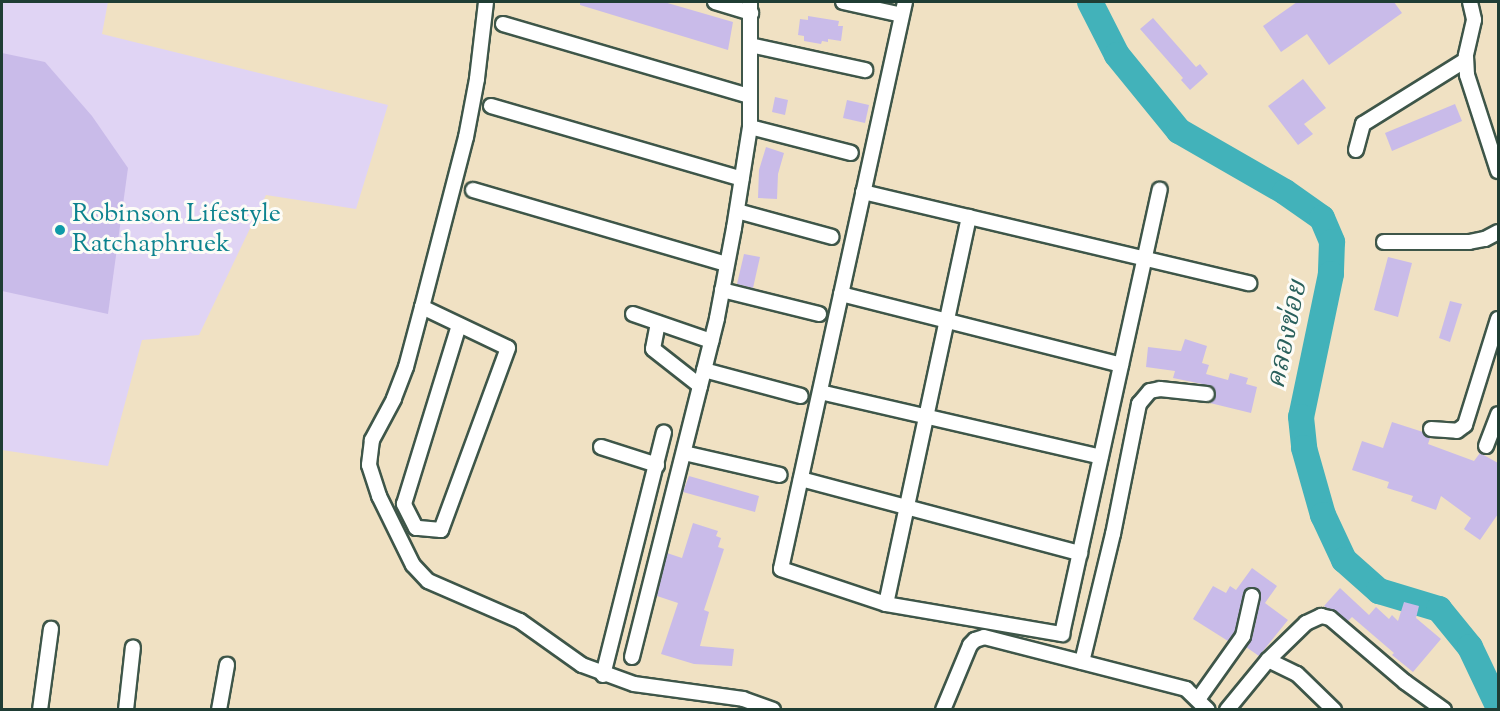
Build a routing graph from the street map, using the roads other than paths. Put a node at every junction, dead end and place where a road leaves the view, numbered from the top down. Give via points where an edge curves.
1 (486, 2) edge
2 (716, 2) edge
3 (843, 2) edge
4 (1470, 2) edge
5 (751, 7) edge
6 (903, 8) edge
7 (503, 24) dead end
8 (750, 45) junction
9 (1466, 60) junction
10 (865, 70) dead end
11 (749, 96) junction
12 (491, 106) dead end
13 (750, 127) junction
14 (1356, 150) dead end
15 (851, 153) dead end
16 (1498, 171) edge
17 (742, 179) junction
18 (473, 190) dead end
19 (1160, 190) dead end
20 (863, 192) junction
21 (737, 211) junction
22 (969, 217) junction
23 (1498, 232) edge
24 (832, 237) dead end
25 (1384, 242) dead end
26 (1145, 258) junction
27 (726, 264) junction
28 (1249, 283) dead end
29 (722, 290) junction
30 (841, 294) junction
31 (422, 308) junction
32 (633, 314) dead end
33 (819, 314) dead end
34 (1498, 320) edge
35 (947, 321) junction
36 (658, 323) junction
37 (459, 325) junction
38 (711, 340) junction
39 (1121, 365) junction
40 (704, 370) junction
41 (700, 386) junction
42 (820, 392) junction
43 (1207, 394) dead end
44 (801, 396) dead end
45 (1498, 414) edge
46 (927, 416) junction
47 (1431, 429) dead end
48 (664, 433) dead end
49 (601, 447) dead end
50 (1486, 447) dead end
51 (684, 453) junction
52 (1101, 456) junction
53 (657, 465) junction
54 (780, 475) dead end
55 (801, 479) junction
56 (907, 507) junction
57 (1080, 553) junction
58 (1252, 596) dead end
59 (886, 604) junction
60 (51, 629) dead end
61 (133, 647) dead end
62 (632, 657) dead end
63 (1268, 660) junction
64 (1082, 662) junction
65 (227, 665) dead end
66 (603, 675) junction
67 (715, 695) junction
68 (1199, 698) junction
69 (40, 710) edge
70 (126, 710) edge
71 (219, 710) edge
72 (713, 710) edge
73 (773, 710) edge
74 (943, 710) edge
75 (1208, 710) edge
76 (1227, 710) edge
77 (1334, 710) edge
78 (1444, 710) edge

1 - 31 street via 466,137
2 - 5 street
3 - 6 street
4 - 9 street via 1474,20
5 - 8 street
6 - 20 street
7 - 11 street
8 - 10 street
8 - 11 street
9 - 14 street via 1363,124
9 - 16 street via 1467,75
11 - 13 street
12 - 17 street
13 - 15 street
13 - 17 street
17 - 21 street
18 - 27 street
19 - 26 street
20 - 22 street
20 - 30 street
21 - 24 street
21 - 27 street
22 - 26 street
22 - 35 street
23 - 25 street via 1469,242
26 - 28 street
26 - 39 street
27 - 29 street
29 - 33 street
29 - 38 street
30 - 35 street
30 - 42 street
31 - 37 street
31 - 66 street via 398,388 372,440 369,465 383,506 413,565 428,581 520,621 582,665
32 - 36 street
34 - 47 street via 1465,424 1457,431
35 - 39 street
35 - 46 street
36 - 38 street
36 - 41 street via 653,349
37 - 37 street via 508,348 441,530 416,528 404,504
38 - 40 street
39 - 52 street
40 - 41 street
40 - 44 street
41 - 51 street
42 - 46 street
42 - 55 street
43 - 64 street via 1160,389 1150,391 1139,404
45 - 50 street
46 - 52 street
46 - 56 street
48 - 53 street
49 - 53 street
51 - 54 street
51 - 62 street
52 - 57 street
53 - 66 street
55 - 56 street
55 - 59 street via 781,569
56 - 57 street
56 - 59 street
57 - 59 street via 1062,634
58 - 68 street via 1243,636
60 - 69 street
61 - 70 street
63 - 76 street
63 - 77 street via 1296,674
63 - 78 street via 1306,623 1321,616 1330,618
64 - 68 street via 1186,689
64 - 74 street via 984,637 975,640
65 - 71 street
66 - 67 street via 634,684
67 - 72 street
67 - 73 street via 743,699
68 - 75 street

